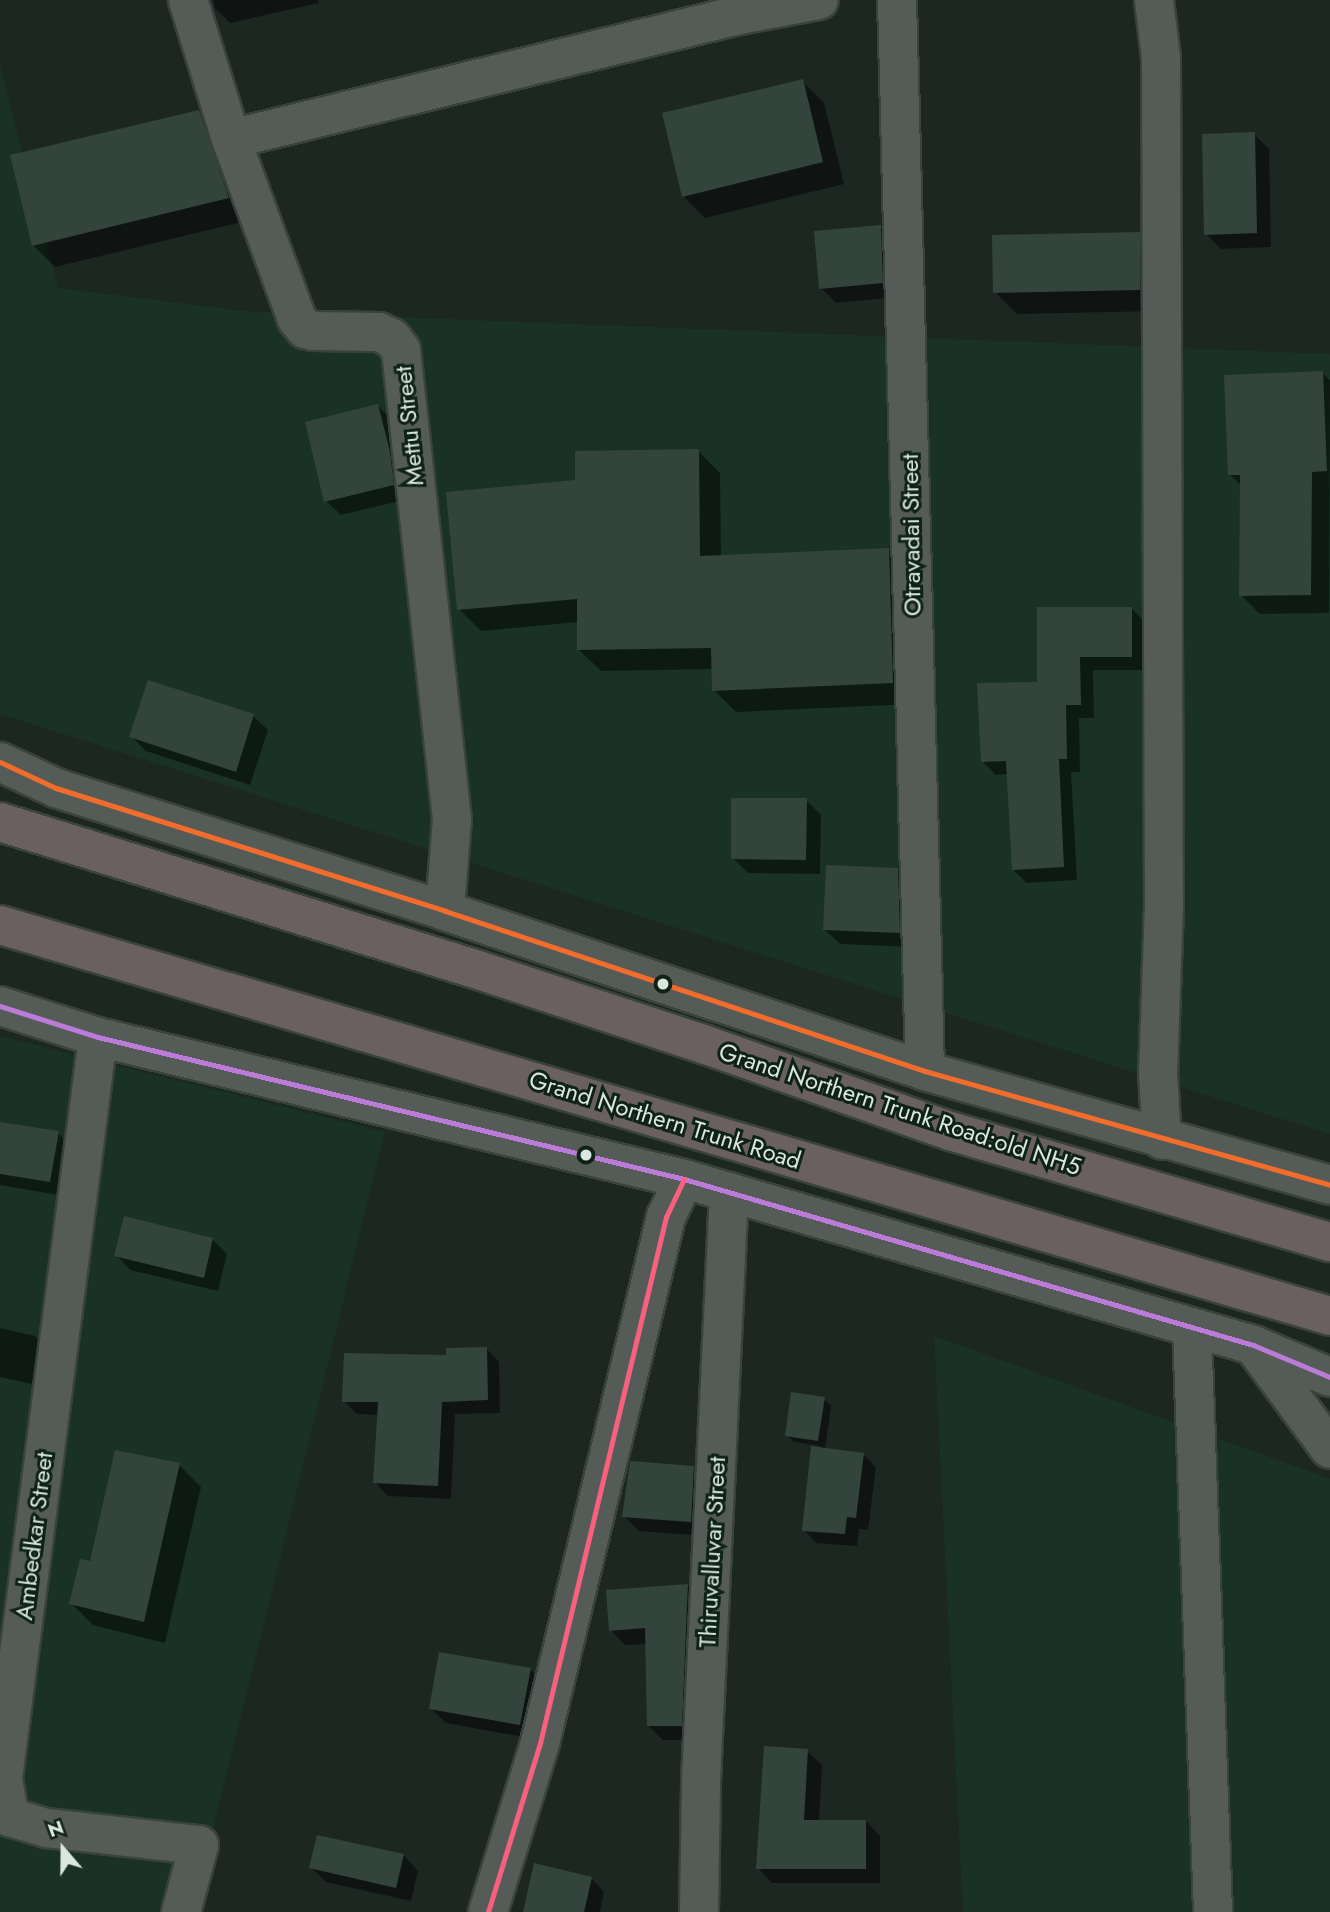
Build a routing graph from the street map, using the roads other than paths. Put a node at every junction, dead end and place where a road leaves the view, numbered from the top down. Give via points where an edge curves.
1 (188, 0) edge
2 (819, 0) edge
3 (897, 0) edge
4 (1154, 0) edge
5 (231, 139) junction
6 (0, 762) edge
7 (0, 822) edge
8 (445, 911) junction
9 (0, 925) edge
10 (0, 1006) edge
11 (98, 1037) junction
12 (925, 1071) junction
13 (1162, 1140) junction
14 (684, 1179) junction
15 (1330, 1185) edge
16 (729, 1192) junction
17 (1330, 1242) edge
18 (1330, 1316) edge
19 (1192, 1328) junction
20 (1253, 1345) junction
21 (1330, 1377) edge
22 (1330, 1449) edge
23 (181, 1912) edge
24 (488, 1912) edge
25 (699, 1912) edge
26 (1213, 1912) edge

1 - 5 street, Mettu Street
2 - 5 street via 726,18
3 - 12 street, Otravadai Street
4 - 13 street via 1161,58 1164,905 1158,1073
5 - 8 street, Mettu Street via 301,324 313,331 379,332 392,338 401,350 452,819
6 - 8 street via 56,788
7 - 17 highway, Grand Northern Trunk Road:old NH5 via 472,968 950,1131
8 - 12 street
9 - 18 highway, Grand Northern Trunk Road
10 - 11 street
11 - 14 street
11 - 23 street, Ambedkar Street via 3,1779 10,1817 47,1828 199,1845
12 - 13 street
13 - 15 street
14 - 16 street
14 - 24 street via 666,1217 540,1744
16 - 19 street
16 - 25 street, Thiruvalluvar Street
19 - 20 street
19 - 26 street
20 - 21 street
20 - 22 street

